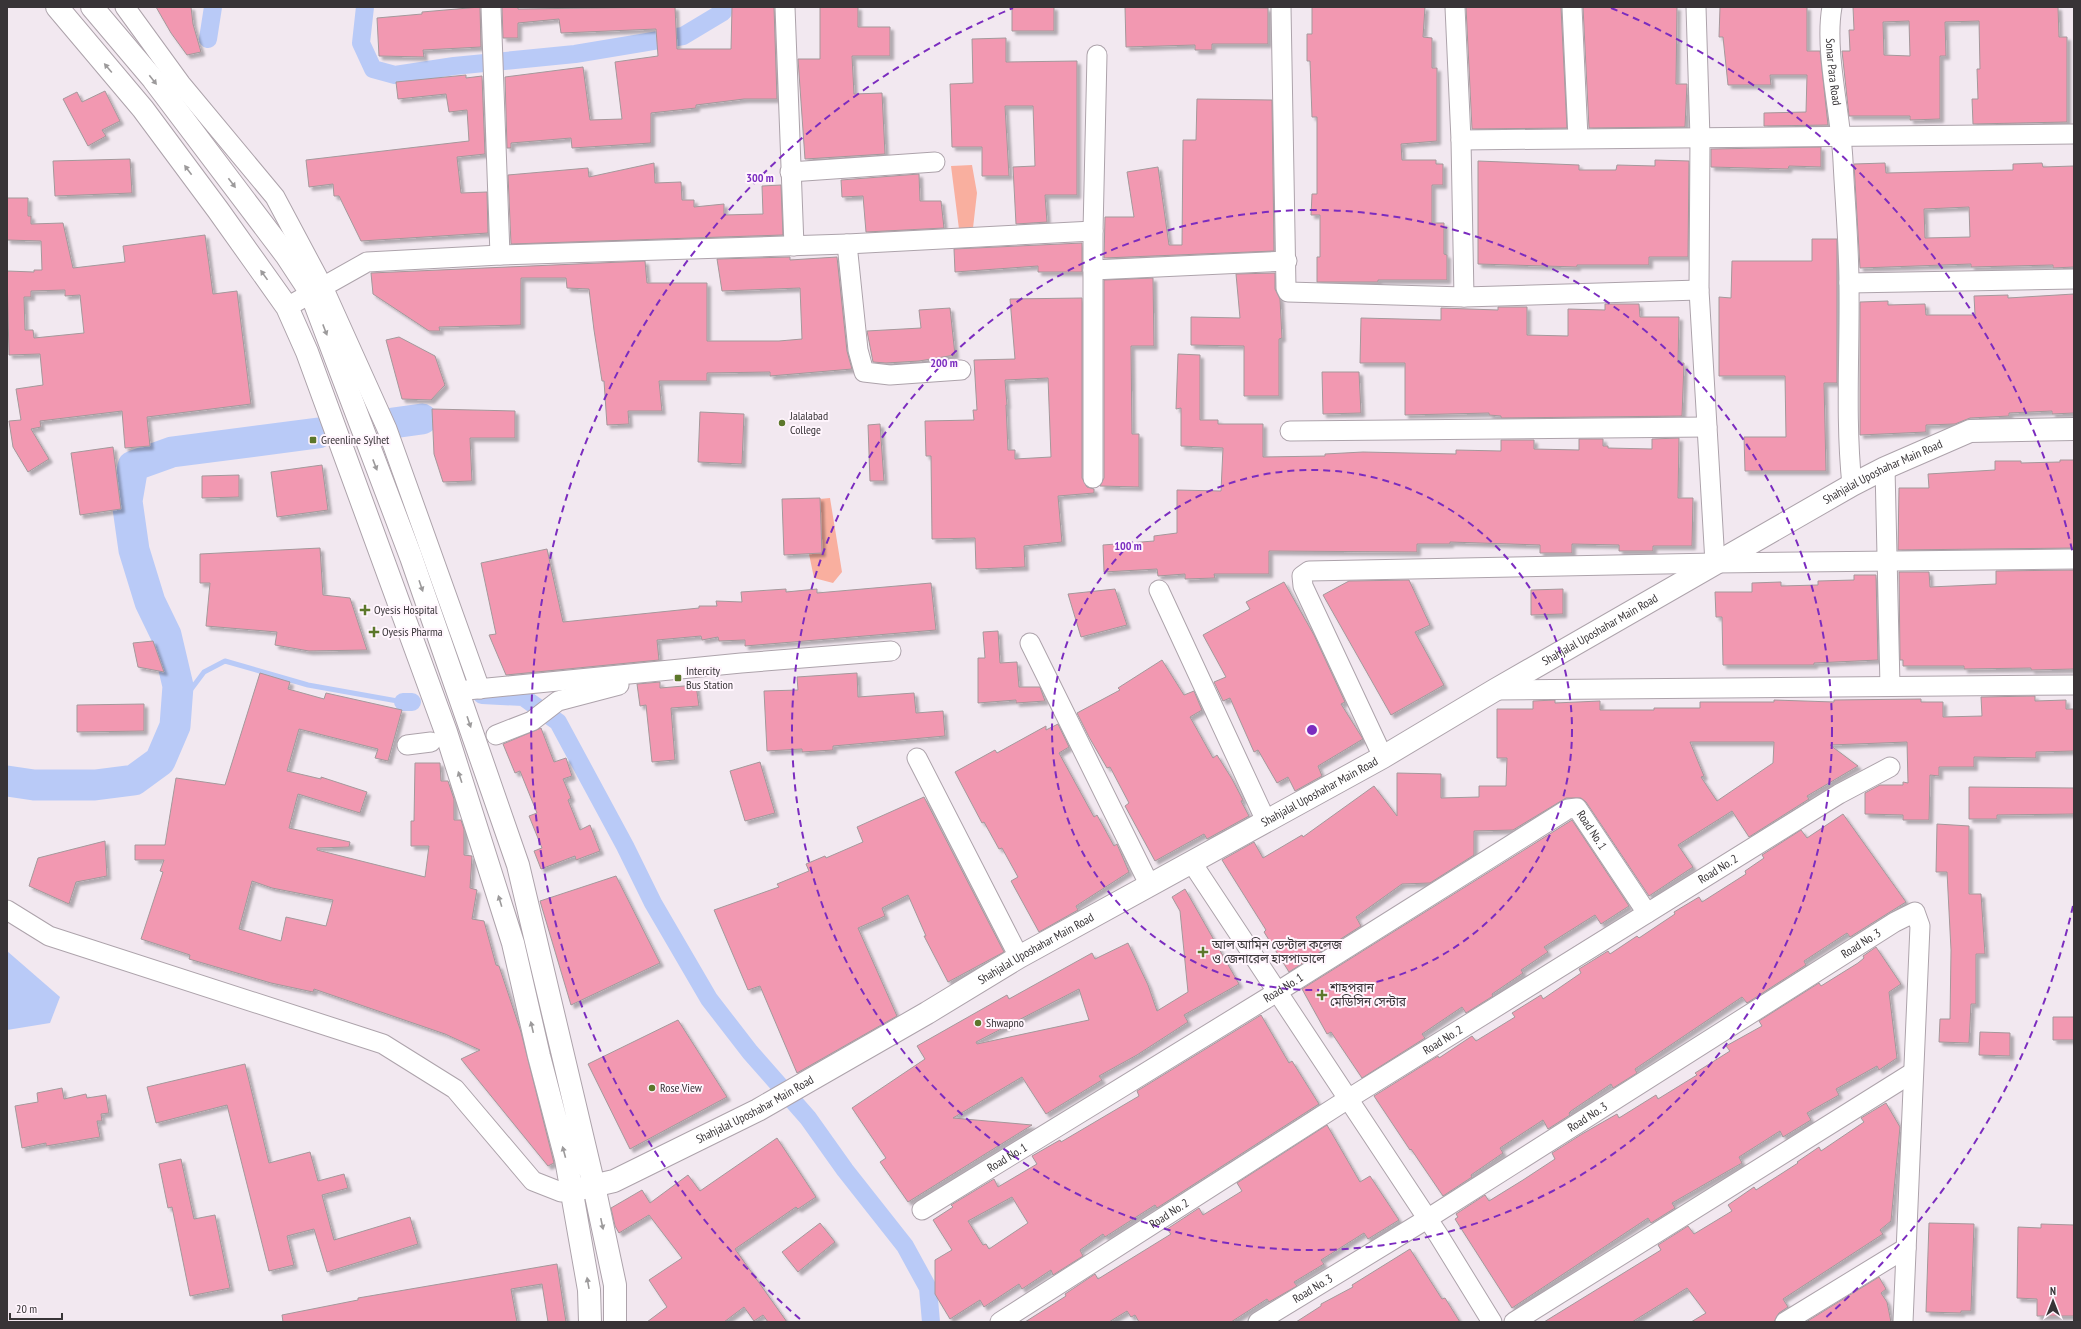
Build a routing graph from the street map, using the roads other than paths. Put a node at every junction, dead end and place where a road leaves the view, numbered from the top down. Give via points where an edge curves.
1 (57, 7) edge
2 (92, 7) edge
3 (125, 7) edge
4 (491, 7) edge
5 (785, 7) edge
6 (1281, 7) edge
7 (1455, 7) edge
8 (1572, 7) edge
9 (1696, 7) edge
10 (1832, 7) edge
11 (1096, 55) dead end
12 (2074, 134) edge
13 (1842, 136) junction
14 (1578, 138) junction
15 (1700, 138) junction
16 (1461, 140) junction
17 (935, 162) dead end
18 (790, 172) junction
19 (1093, 231) junction
20 (847, 244) junction
21 (794, 246) junction
22 (500, 254) junction
23 (1287, 261) junction
24 (1093, 270) junction
25 (2074, 279) edge
26 (1849, 283) junction
27 (317, 290) junction
28 (1699, 290) junction
29 (1464, 297) junction
30 (287, 307) junction
31 (961, 370) dead end
32 (1707, 427) junction
33 (2074, 429) edge
34 (1290, 431) dead end
35 (1886, 468) junction
36 (1093, 478) dead end
37 (1852, 485) junction
38 (2074, 559) edge
39 (1888, 561) junction
40 (1715, 563) junction
41 (1159, 590) dead end
42 (1030, 643) dead end
43 (891, 651) dead end
44 (741, 663) junction
45 (2074, 685) edge
46 (1890, 686) junction
47 (480, 689) junction
48 (1495, 690) junction
49 (458, 691) junction
50 (496, 735) dead end
51 (431, 742) dead end
52 (407, 745) dead end
53 (1383, 757) junction
54 (917, 758) dead end
55 (1890, 767) dead end
56 (1266, 820) junction
57 (1192, 863) junction
58 (1150, 886) junction
59 (7, 910) edge
60 (1647, 913) junction
61 (1019, 957) junction
62 (1277, 992) junction
63 (1912, 1073) junction
64 (1348, 1099) junction
65 (594, 1186) junction
66 (572, 1191) junction
67 (922, 1210) dead end
68 (1427, 1219) junction
69 (1906, 1248) junction
70 (590, 1321) edge
71 (616, 1321) edge
72 (1000, 1322) edge
73 (1258, 1322) edge
74 (1492, 1322) edge
75 (1514, 1322) edge
76 (1785, 1322) edge
77 (1903, 1322) edge

30 -> 1 main road via 142,109
2 -> 27 main road
3 - 27 street via 181,84 275,198
4 - 22 street
5 - 18 street
6 - 23 street
7 - 16 street
8 - 14 street
9 - 15 street
10 - 13 street, Sonar Para Road via 1832,62
11 - 19 street
12 - 13 street
13 - 15 street
13 - 26 street, Sonar Para Road
14 - 15 street
14 - 16 street
15 - 28 street
16 - 29 street
17 - 18 street
18 - 21 street
19 - 20 street
19 - 24 street
20 - 21 street
20 - 31 street via 858,350 864,372 890,375
21 - 22 street
22 - 27 street via 367,262
23 - 24 street
23 - 29 street via 1286,288 1292,293
24 - 36 street
25 - 26 street
26 - 37 street, Sonar Para Road via 1849,455
27 - 30 street
27 - 47 street via 387,430
27 -> 49 main road
28 - 29 street
28 - 32 street
66 -> 30 main road via 513,943 481,842 424,669 315,374
32 - 34 street
32 - 40 street
33 - 35 main road, Shahjalal Uposhahar Main Road via 1970,431
35 - 37 main road, Shahjalal Uposhahar Main Road
35 - 39 street
37 - 40 main road, Shahjalal Uposhahar Main Road
38 - 39 street
39 - 40 street
39 - 46 street
40 - 48 main road, Shahjalal Uposhahar Main Road
40 - 53 street via 1309,571 1302,576 1303,586
41 - 56 street
42 - 58 street
43 - 44 street
44 - 47 street
44 - 50 street via 723,672 644,678 558,701 532,720
45 - 46 street
46 - 48 street
47 - 49 street
48 - 53 main road, Shahjalal Uposhahar Main Road
49 -> 65 main road via 518,866
51 - 52 street
53 - 56 main road, Shahjalal Uposhahar Main Road
54 - 61 street
55 - 60 street, Road No. 2 via 1839,794
56 - 57 main road, Shahjalal Uposhahar Main Road
57 - 58 main road, Shahjalal Uposhahar Main Road
57 - 62 street
58 - 61 main road, Shahjalal Uposhahar Main Road
59 - 66 street via 49,936 382,1044 455,1089 533,1181 560,1192
60 - 62 street, Road No. 1 via 1577,808 1568,809
60 - 64 street, Road No. 2
61 - 65 main road, Shahjalal Uposhahar Main Road via 758,1110 614,1181
62 - 64 street
62 - 67 street, Road No. 1
63 - 68 street, Road No. 3 via 1920,926 1915,912 1888,926
63 - 69 street
63 - 75 street
64 - 68 street
64 - 72 street, Road No. 2
65 - 66 main road, Shahjalal Uposhahar Main Road
65 -> 71 main road via 615,1285
70 -> 66 main road via 589,1290
68 - 73 street, Road No. 3
68 - 74 street
69 - 76 street
69 - 77 street
70 - 71 street

